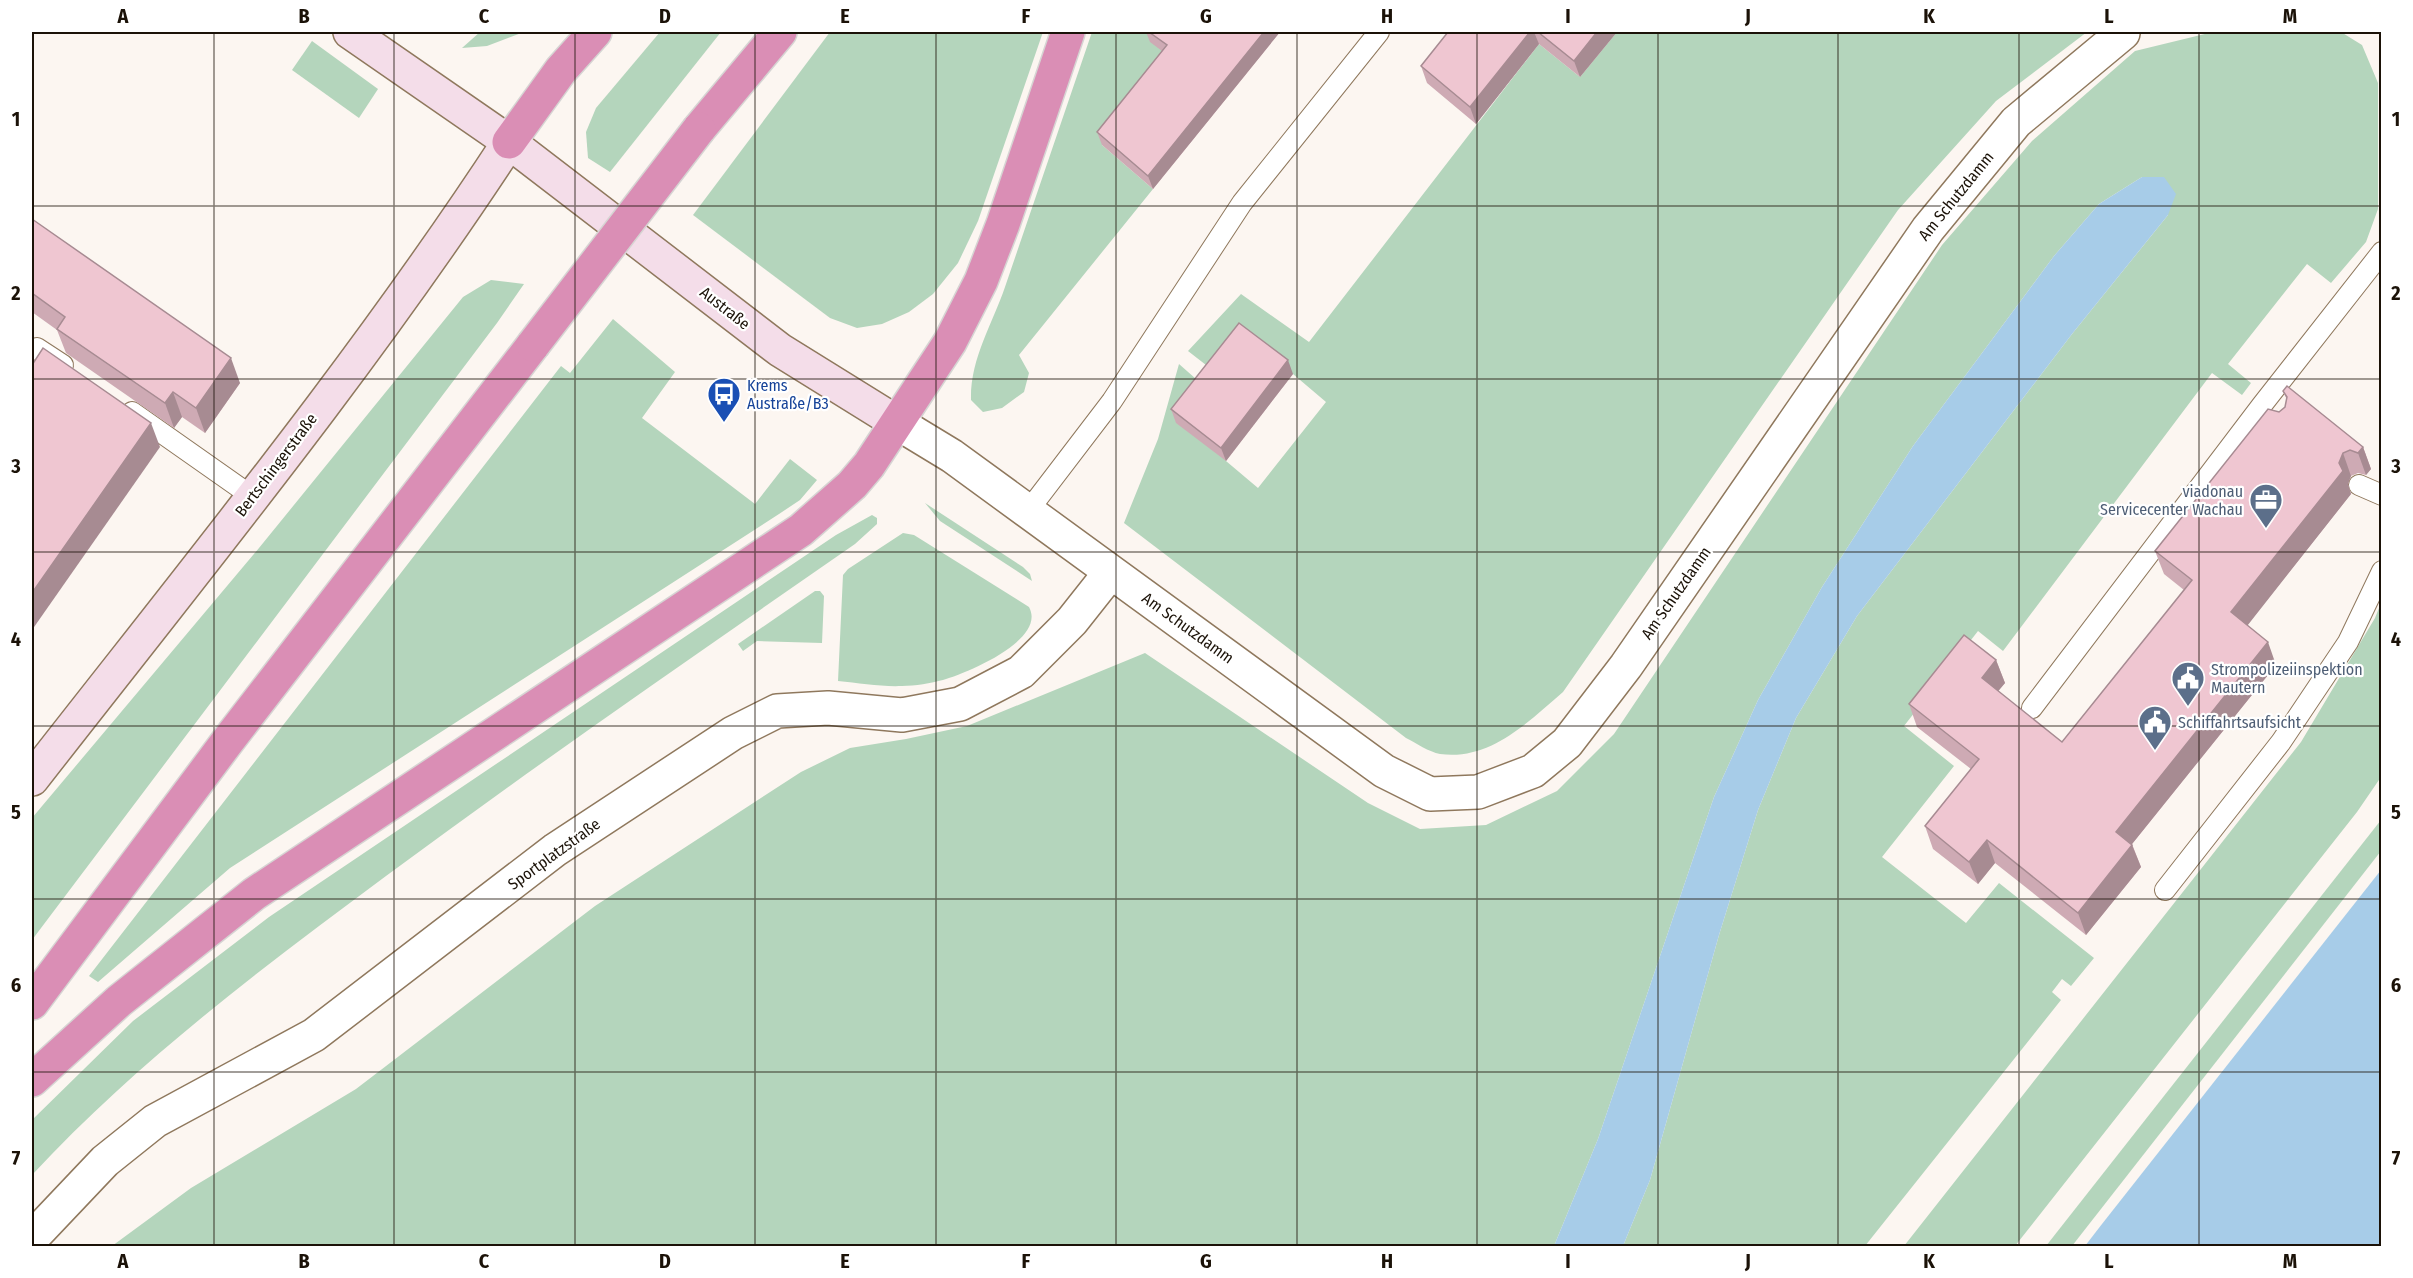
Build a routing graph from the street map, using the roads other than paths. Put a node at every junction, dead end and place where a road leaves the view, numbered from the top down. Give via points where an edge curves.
1 (350, 32) edge
2 (595, 32) edge
3 (772, 32) edge
4 (780, 32) edge
5 (1068, 32) edge
6 (1379, 32) edge
7 (2125, 32) edge
8 (699, 129) junction
9 (509, 142) junction
10 (2382, 252) edge
11 (32, 350) edge
12 (75, 373) edge
13 (112, 399) edge
14 (896, 422) junction
15 (2359, 485) edge
16 (2382, 495) edge
17 (253, 496) junction
18 (1028, 511) junction
19 (2382, 571) edge
20 (1110, 573) junction
21 (2032, 708) dead end
22 (32, 779) edge
23 (2165, 890) dead end
24 (32, 1003) edge
25 (32, 1080) edge
26 (32, 1238) edge

1 - 9 street, Austraße
2 - 9 highway via 561,70
3 - 8 highway
4 - 8 highway
5 - 14 highway via 981,281 950,342
6 - 18 lane via 1242,203 1112,401
7 - 20 street, Am Schutzdamm via 2016,122 1928,229 1595,709 1567,744 1533,771 1478,792 1430,794 1384,771
8 - 24 highway, bridge via 227,741
9 - 14 street, Austraße via 780,350
9 - 17 street, Bertschingerstraße via 414,282
10 - 21 lane via 2269,411
11 - 12 lane via 37,348
13 - 17 lane
14 - 18 street, Austraße via 952,456
14 - 25 highway via 852,485 801,530 254,894 118,1001
15 - 16 lane
17 - 22 street, Bertschingerstraße
18 - 20 street, Austraße
19 - 23 lane via 2348,642 2281,742
20 - 26 street, Sportplatzstraße via 1072,621 1021,672 960,704 902,715 828,708 777,711 733,733 555,850 314,1035 155,1121 105,1161

